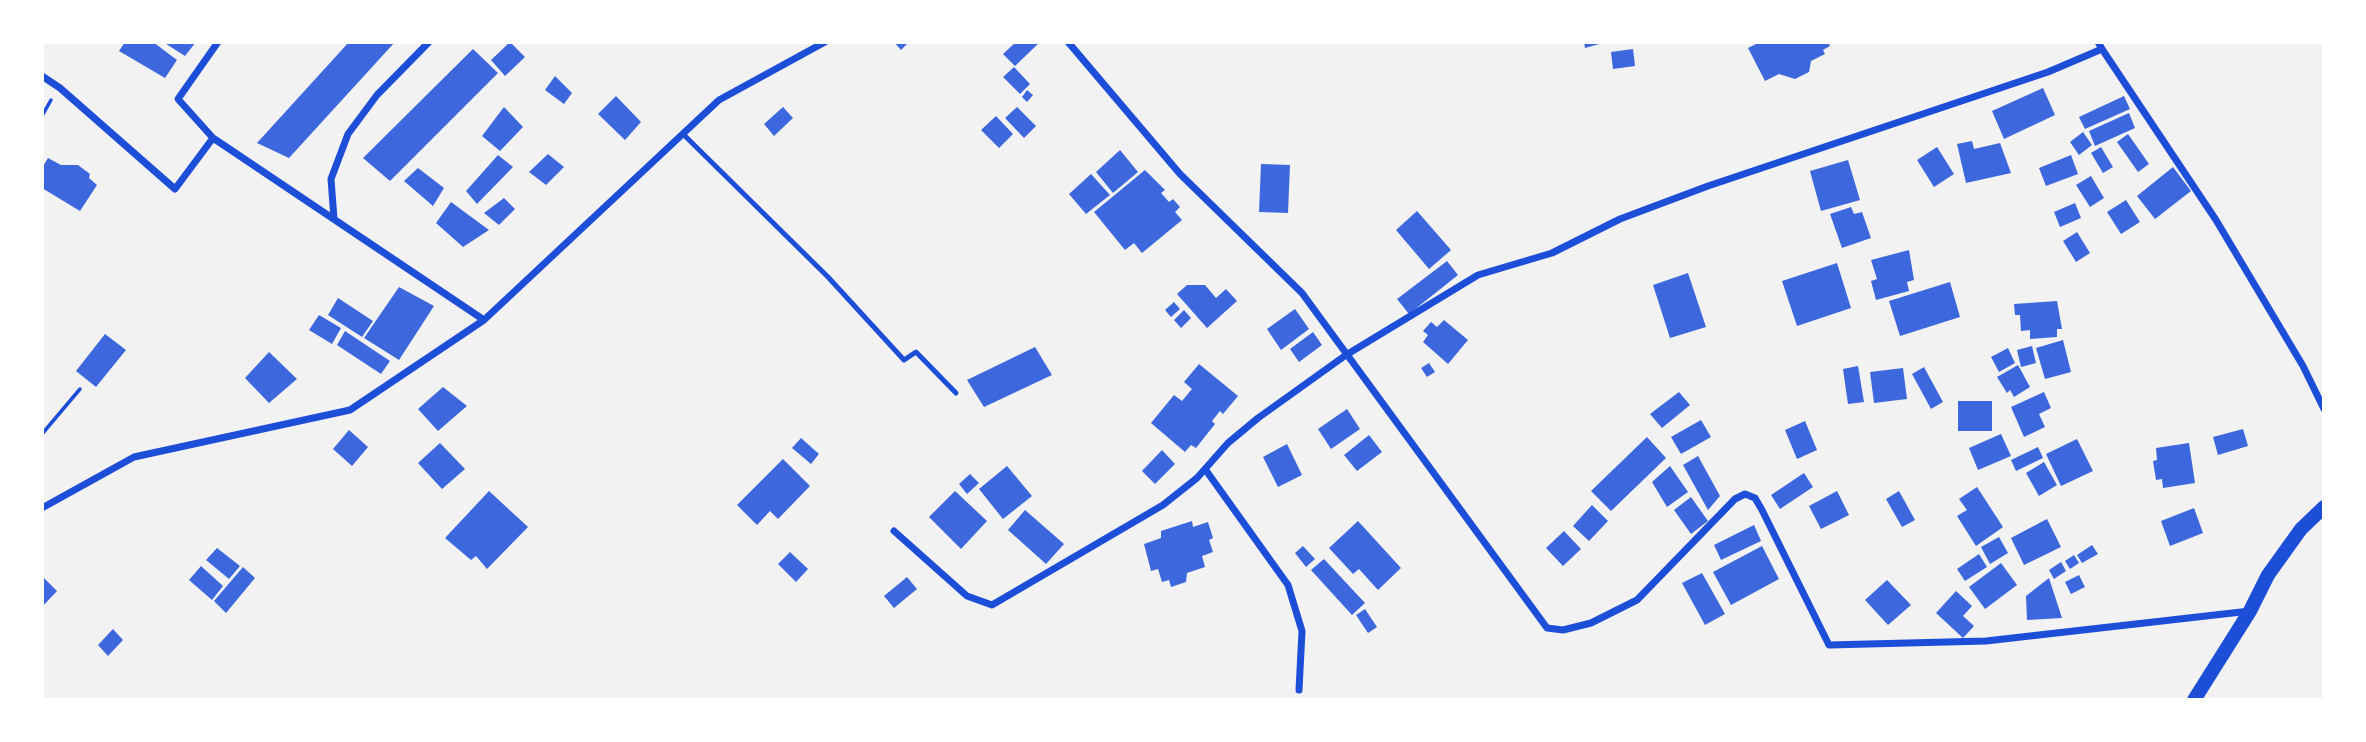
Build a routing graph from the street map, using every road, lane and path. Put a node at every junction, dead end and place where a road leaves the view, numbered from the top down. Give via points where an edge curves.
1 (218, 42) edge
2 (429, 42) edge
3 (825, 42) edge
4 (1068, 42) edge
5 (2100, 46) edge
6 (42, 76) edge
7 (60, 88) junction
8 (42, 116) edge
9 (683, 134) junction
10 (213, 138) junction
11 (334, 219) junction
12 (484, 320) junction
13 (1346, 355) junction
14 (80, 389) dead end
15 (956, 393) dead end
16 (2324, 409) edge
17 (42, 434) edge
18 (1205, 469) junction
19 (2324, 507) edge
20 (42, 508) edge
21 (894, 531) dead end
22 (2250, 611) junction
23 (1300, 690) dead end
24 (2194, 700) edge

1 - 10 street via 178,99
2 - 11 street via 377,95 348,134 331,179
3 - 9 street via 719,100
4 - 13 street via 1180,174 1302,293
5 - 13 street via 2036,76 1720,182 1620,219 1552,253 1478,275
5 - 16 street via 2216,220
6 - 7 street
7 - 8 path
7 - 10 street via 175,189
9 - 12 street
9 - 15 lane via 828,277 904,360 916,352
10 - 11 street
11 - 12 street
12 - 20 street via 350,410 134,457
13 - 18 street via 1258,418
13 - 22 street via 1547,628 1563,630 1591,623 1637,600 1745,494 1755,498 1762,510 1829,645 1986,641
14 - 17 path
18 - 21 street via 1163,505 992,606 967,596
18 - 23 street via 1289,585 1302,631
19 - 22 main road via 2301,529 2268,575
22 - 24 main road

